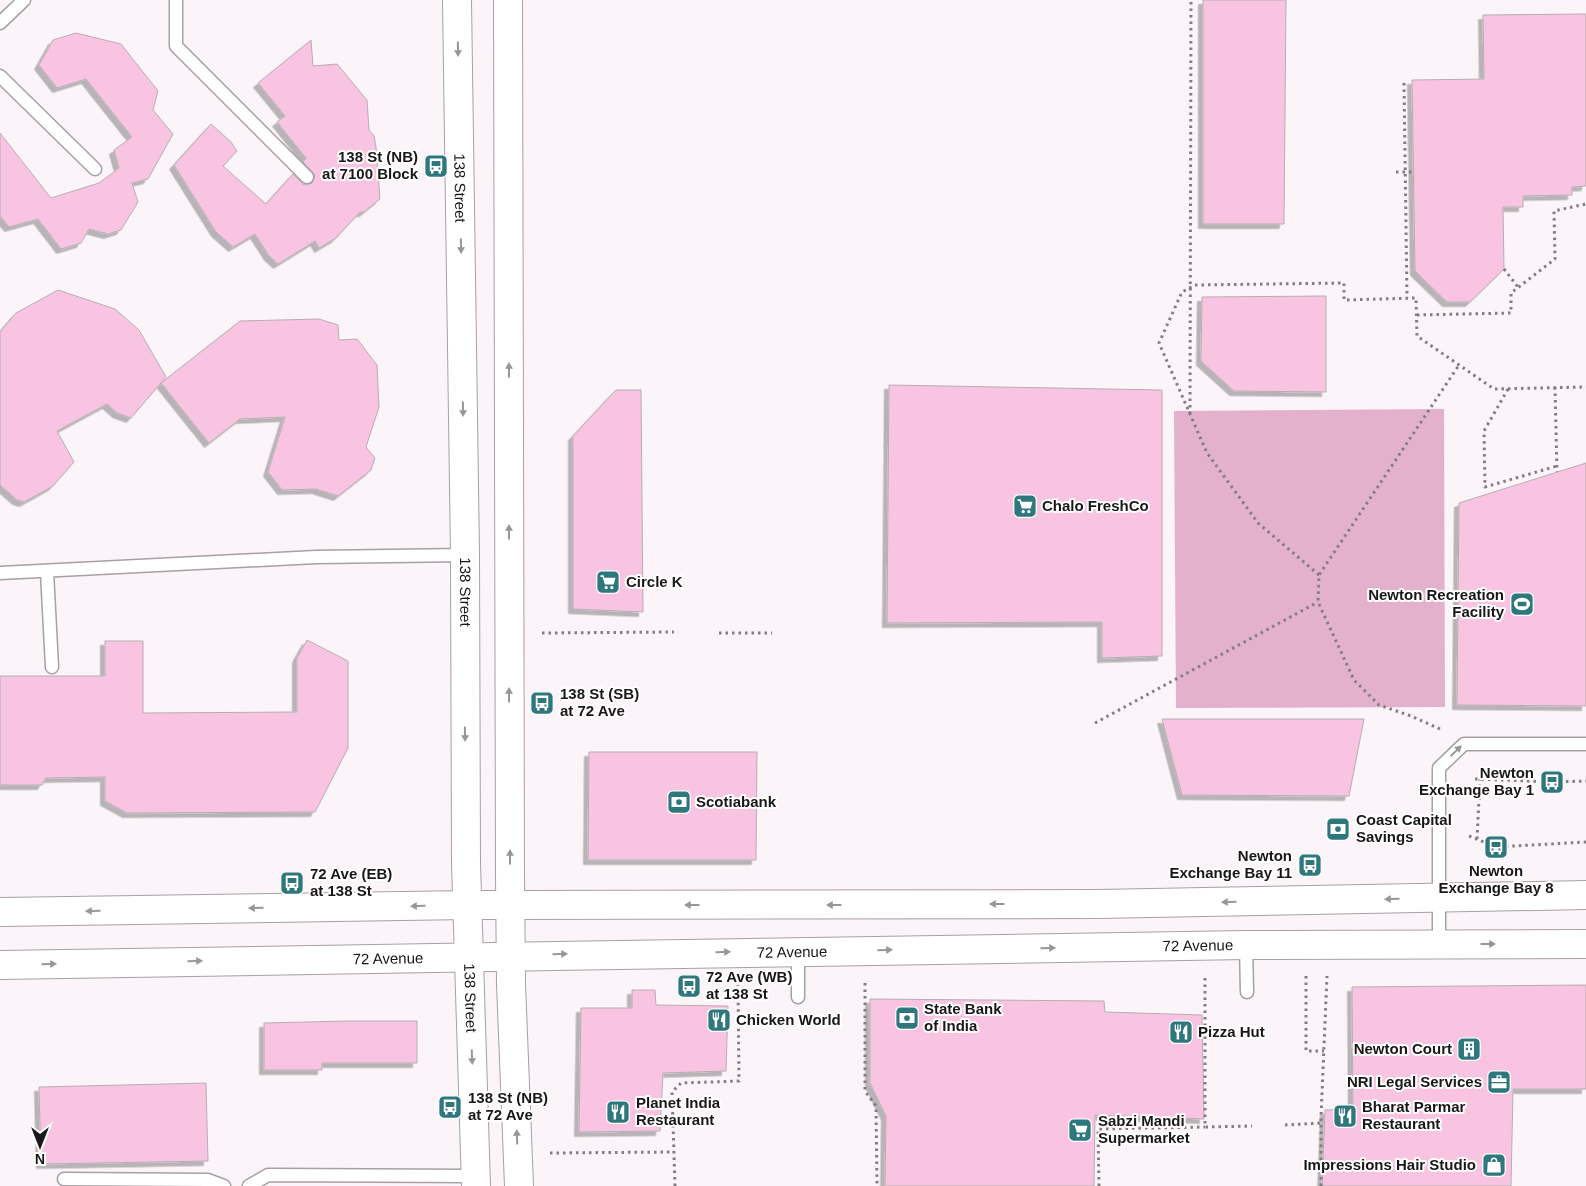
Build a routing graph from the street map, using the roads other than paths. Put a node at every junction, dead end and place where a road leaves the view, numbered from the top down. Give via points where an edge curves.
1 (24, 0) edge
2 (176, 0) edge
3 (457, 0) edge
4 (508, 0) edge
5 (0, 23) edge
6 (0, 76) edge
7 (95, 169) dead end
8 (307, 177) dead end
9 (465, 555) junction
10 (47, 572) junction
11 (0, 573) edge
12 (52, 667) dead end
13 (1586, 744) edge
14 (1586, 895) edge
15 (1440, 898) junction
16 (467, 905) junction
17 (510, 906) junction
18 (0, 912) edge
19 (1439, 944) junction
20 (1586, 944) edge
21 (1246, 945) junction
22 (798, 951) junction
23 (511, 955) junction
24 (469, 956) junction
25 (0, 964) edge
26 (1247, 992) dead end
27 (798, 997) dead end
28 (64, 1179) dead end
29 (476, 1181) edge
30 (224, 1186) edge
31 (249, 1186) edge
32 (519, 1186) edge

1 - 5 lane
2 - 8 lane via 176,46
3 -> 9 main road, 138 Street
17 -> 4 main road
6 - 7 lane
9 - 10 lane via 316,557
9 -> 16 main road, 138 Street
10 - 11 lane
10 - 12 lane
15 -> 13 lane via 1439,768 1464,744
14 - 15 main road
15 -> 17 main road via 1097,904
15 - 19 lane
16 - 17 main road
16 -> 18 main road
16 - 24 main road, 138 Street
17 - 23 main road
19 -> 20 main road, 72 Avenue
19 - 21 main road, 72 Avenue
22 -> 21 main road, 72 Avenue
21 - 26 lane
23 -> 22 main road, 72 Avenue
22 - 27 lane
23 - 24 main road, 72 Avenue
32 -> 23 main road
25 -> 24 main road, 72 Avenue
24 -> 29 main road, 138 Street
28 - 30 lane via 208,1180
29 - 31 lane via 268,1175

